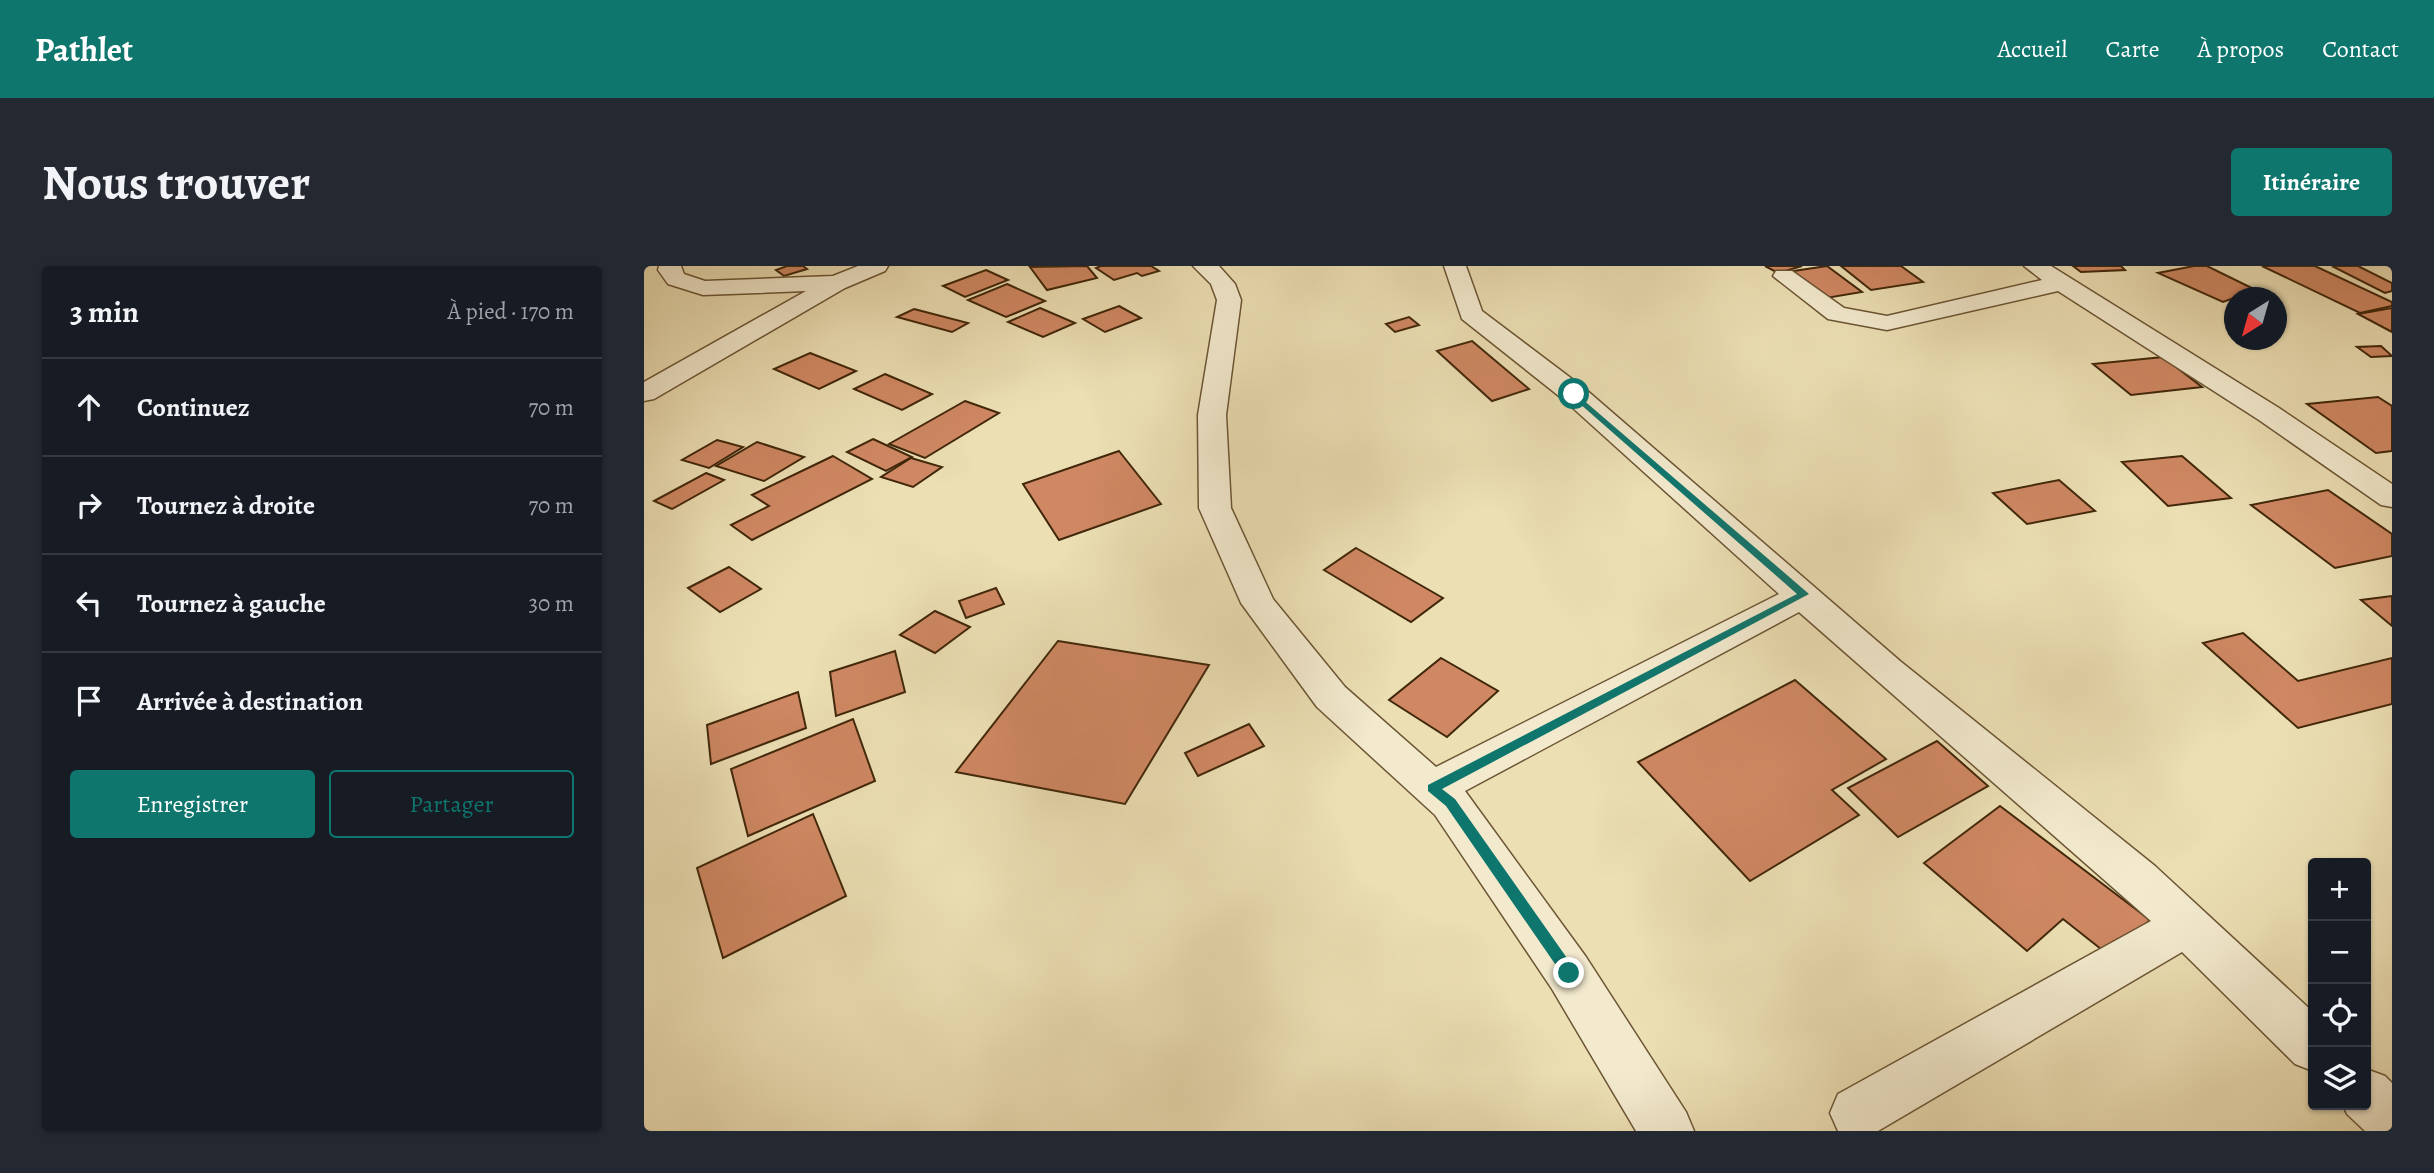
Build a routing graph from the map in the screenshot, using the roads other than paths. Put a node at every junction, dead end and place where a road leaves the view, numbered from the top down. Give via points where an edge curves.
1 (670, 266) edge
2 (877, 266) edge
3 (1204, 266) edge
4 (1455, 266) edge
5 (2035, 266) edge
6 (1784, 276) dead end
7 (837, 283) junction
8 (2061, 283) junction
9 (644, 393) edge
10 (2392, 498) edge
11 (1804, 594) junction
12 (1433, 788) junction
13 (2187, 925) junction
14 (2308, 1040) edge
15 (2371, 1101) edge
16 (1857, 1113) dead end
17 (2392, 1120) edge
18 (1667, 1131) edge

1 - 7 street via 676,279 703,288
2 - 7 street
3 - 12 street via 1226,286 1229,300 1212,415 1215,508 1258,603 1331,697
4 - 11 street via 1471,314 1574,394
5 - 8 street
6 - 8 street via 1836,314 1887,323
7 - 9 street
8 - 10 street
11 - 12 street
11 - 13 street
12 - 18 street via 1450,803 1569,973
13 - 14 street
13 - 16 street
15 - 17 street

